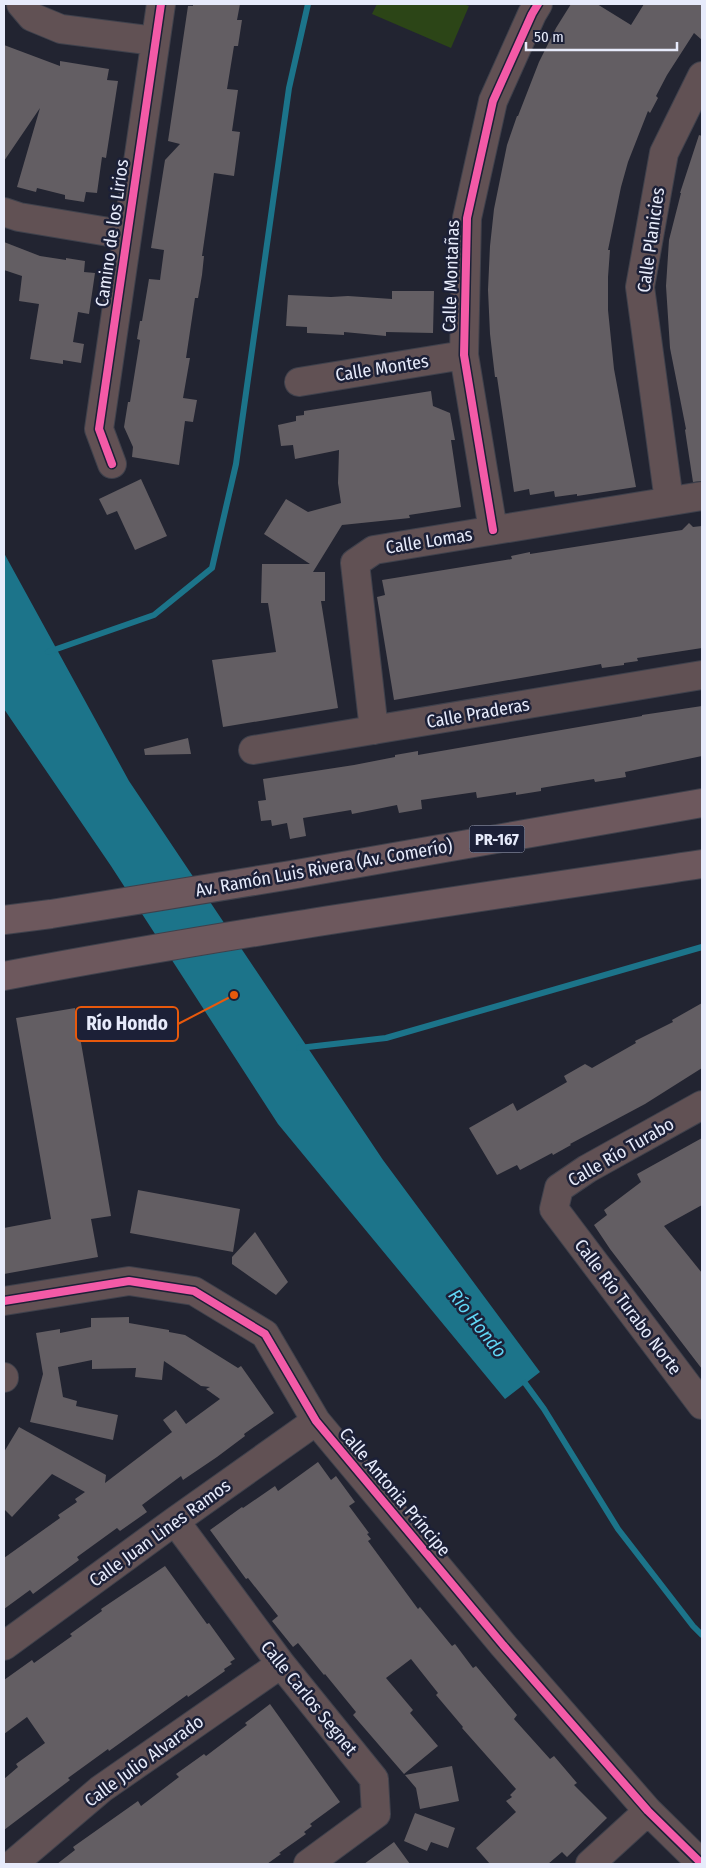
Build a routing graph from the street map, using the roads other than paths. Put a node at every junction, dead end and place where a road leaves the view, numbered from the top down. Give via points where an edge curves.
1 (21, 4) edge
2 (162, 4) edge
3 (538, 4) edge
4 (155, 41) junction
5 (702, 76) edge
6 (4, 212) edge
7 (127, 235) junction
8 (464, 354) junction
9 (299, 382) dead end
10 (112, 464) dead end
11 (702, 496) edge
12 (669, 501) junction
13 (493, 530) junction
14 (702, 675) edge
15 (374, 730) junction
16 (253, 750) dead end
17 (702, 803) edge
18 (702, 864) edge
19 (4, 920) edge
20 (4, 976) edge
21 (702, 1105) edge
22 (554, 1209) joint
23 (4, 1301) edge
24 (702, 1405) edge
25 (316, 1421) junction
26 (175, 1521) junction
27 (4, 1646) edge
28 (281, 1664) junction
29 (648, 1811) junction
30 (13, 1864) edge
31 (308, 1864) edge
32 (590, 1864) edge
33 (702, 1864) edge

1 - 4 street via 32,17 61,29
2 - 4 street, Camino de los Lirios
3 - 8 street, Calle Montañas via 493,101 467,218
4 - 7 street, Camino de los Lirios
5 - 12 street, Calle Planicies via 664,153 640,287
6 - 7 street
7 - 10 street, Camino de los Lirios via 99,429
8 - 9 street, Calle Montes via 325,365
8 - 13 street, Calle Montañas
11 - 12 street, Calle Lomas
12 - 13 street, Calle Lomas
13 - 15 street, Calle Lomas via 374,550 355,563
14 - 15 street, Calle Praderas
15 - 16 street, Calle Praderas
17 - 19 main road, Av. Ramón Luis Rivera (Av. Comerío) / PR-167 via 291,875
18 - 20 main road via 308,924
21 - 22 street, Calle Río Turabo via 559,1188
22 - 24 street, Calle Río Turabo Norte
23 - 25 street, Calle Antonia Príncipe via 129,1281 194,1291 265,1334
25 - 26 street, Calle Juan Lines Ramos
25 - 29 street, Calle Antonia Príncipe via 503,1645
26 - 27 street, Calle Juan Lines Ramos
26 - 28 street, Calle Carlos Segnet
28 - 30 street, Calle Julio Alvarado via 101,1789
28 - 31 street, Calle Carlos Segnet via 374,1779 376,1814
29 - 32 street
29 - 33 street, Calle Antonia Príncipe

